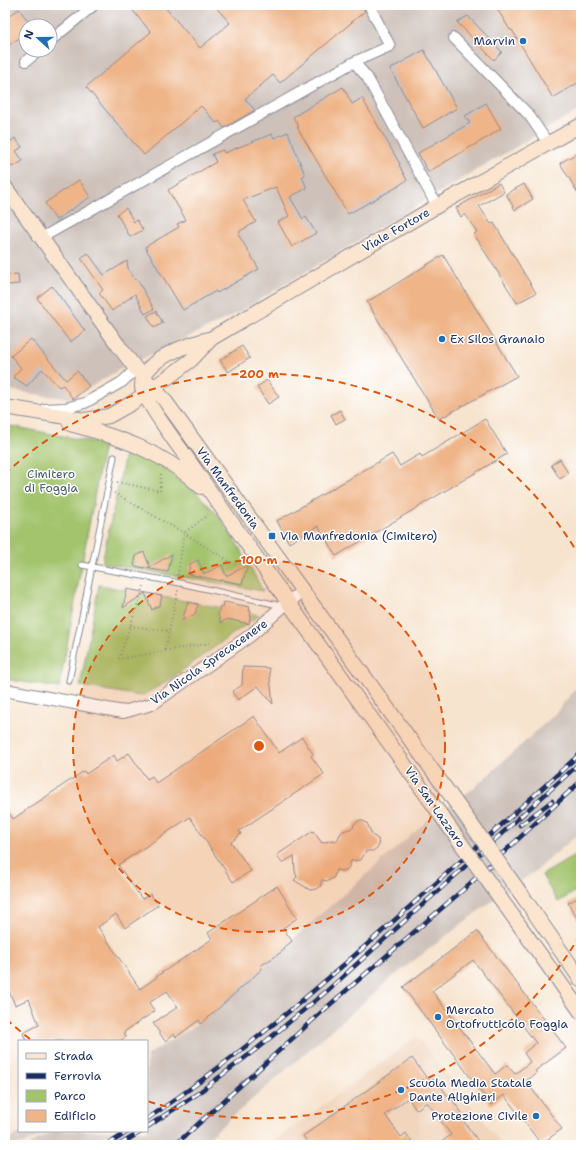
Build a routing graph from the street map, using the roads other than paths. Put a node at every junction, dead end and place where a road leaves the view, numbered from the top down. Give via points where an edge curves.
1 (94, 5) edge
2 (369, 5) edge
3 (58, 34) edge
4 (454, 38) dead end
5 (30, 58) edge
6 (26, 61) dead end
7 (354, 62) junction
8 (581, 125) edge
9 (548, 143) junction
10 (5, 187) edge
11 (437, 206) junction
12 (41, 238) junction
13 (212, 338) junction
14 (118, 345) junction
15 (157, 360) junction
16 (140, 373) junction
17 (148, 391) junction
18 (11, 409) edge
19 (114, 458) dead end
20 (217, 502) junction
21 (82, 565) dead end
22 (92, 567) junction
23 (303, 591) junction
24 (286, 604) junction
25 (69, 681) dead end
26 (5, 690) edge
27 (581, 980) edge
28 (581, 1012) edge

1 - 3 street
2 - 7 street via 390,46
4 - 9 street via 529,115
5 - 6 street
7 - 11 street via 367,77
7 - 12 street
8 - 9 main road, Viale Fortore
9 - 11 main road, Viale Fortore
10 - 12 main road, Via Manfredonia
11 - 13 main road, Viale Fortore
12 - 14 main road, Via Manfredonia
13 - 15 main road, Viale Fortore via 190,344
13 - 17 main road, Viale Fortore via 191,360
14 - 15 main road via 141,359
14 - 16 main road, Via Manfredonia
15 - 16 main road, Viale Fortore
16 - 17 main road, Via Manfredonia
16 - 18 street via 85,403 65,408
17 - 18 main road, Viale Fortore via 109,416 85,420
17 - 20 main road, Via Manfredonia
17 - 23 main road, Via Manfredonia via 163,398
18 - 20 main road via 125,440 161,456 195,481
19 - 22 lane
20 - 24 main road, Via Manfredonia
21 - 22 lane
22 - 24 lane
22 - 25 lane
23 - 24 street
23 - 27 main road, Via San Lazzaro, bridge
24 - 26 street, Via Nicola Sprecacenere via 251,635 152,704 123,712
24 - 28 main road, Via San Lazzaro, bridge

